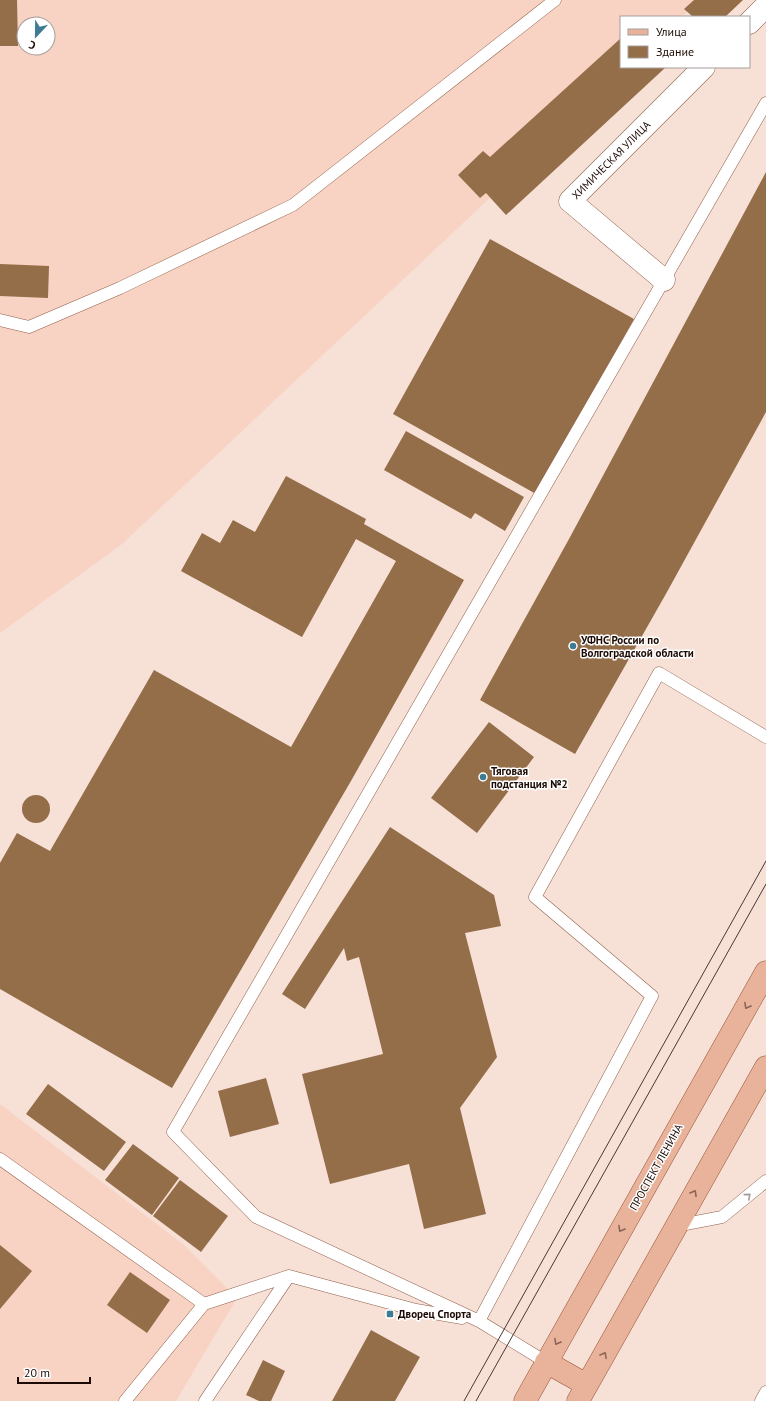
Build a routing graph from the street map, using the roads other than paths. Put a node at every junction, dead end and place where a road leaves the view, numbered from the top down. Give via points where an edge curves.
1 (555, 0) edge
2 (766, 6) edge
3 (750, 22) edge
4 (703, 68) edge
5 (766, 103) edge
6 (664, 280) junction
7 (0, 320) edge
8 (766, 737) edge
9 (766, 972) edge
10 (766, 1067) edge
11 (0, 1159) edge
12 (766, 1181) edge
13 (675, 1226) junction
14 (289, 1276) junction
15 (204, 1304) junction
16 (479, 1321) junction
17 (546, 1362) junction
18 (766, 1392) edge
19 (582, 1393) edge
20 (125, 1401) edge
21 (205, 1401) edge
22 (525, 1401) edge
23 (761, 1401) edge

1 - 7 lane via 294,205 120,288 29,326
2 - 3 street
4 - 6 street, ХИМИЧЕСКАЯ УЛИЦА via 570,201
5 - 6 lane
6 - 16 lane via 173,1132 256,1217
8 - 16 lane via 659,673 535,897 652,996
9 -> 17 main road, ПРОСПЕКТ ЛЕНИНА
13 -> 10 main road
11 - 15 lane
13 -> 12 lane via 722,1217
19 -> 13 main road
14 - 15 lane
14 - 16 lane via 416,1310
14 - 21 lane
15 - 20 lane
16 - 17 lane
17 - 19 main road
17 - 22 main road, ПРОСПЕКТ ЛЕНИНА
18 - 23 lane

